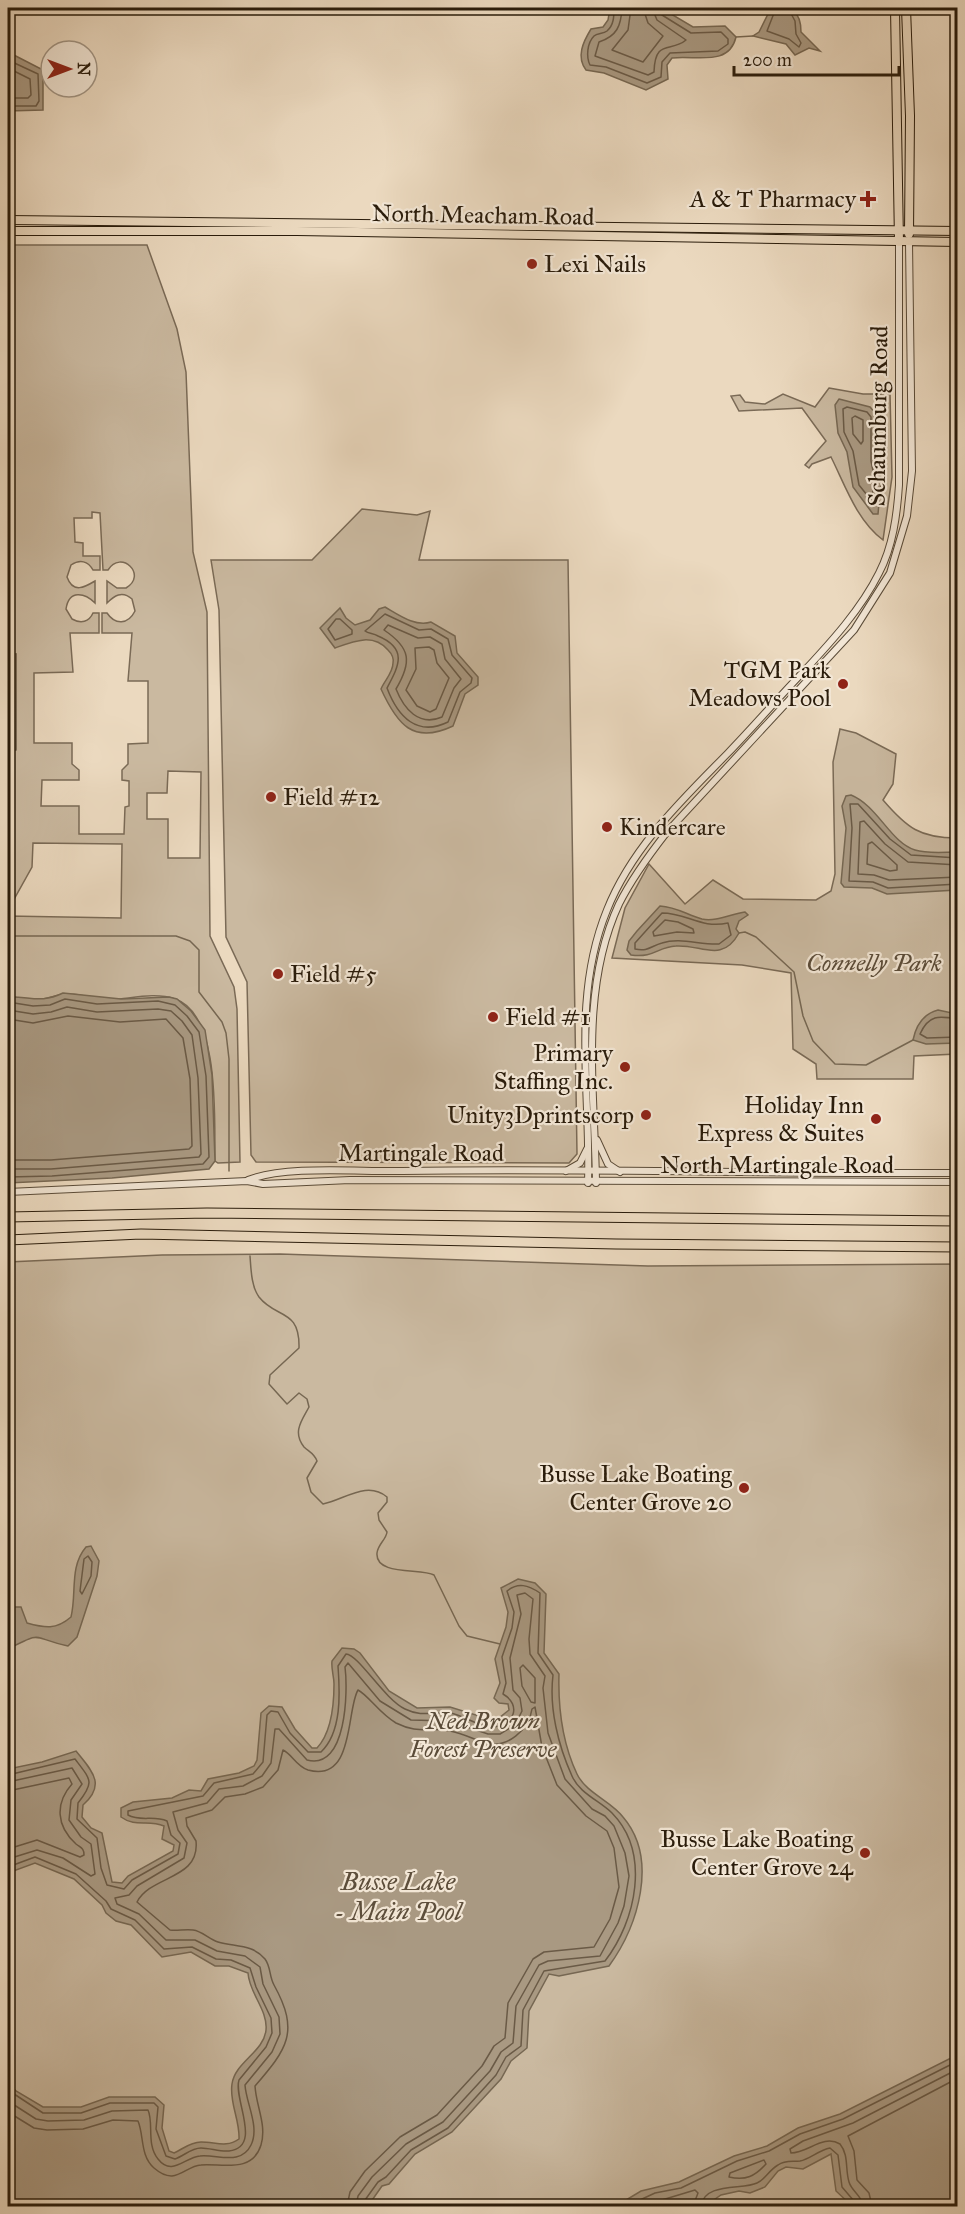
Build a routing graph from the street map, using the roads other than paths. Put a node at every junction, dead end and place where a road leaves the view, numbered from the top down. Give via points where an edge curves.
1 (895, 8) edge
2 (906, 8) edge
3 (8, 220) edge
4 (899, 230) junction
5 (909, 230) junction
6 (8, 231) edge
7 (957, 231) edge
8 (899, 242) junction
9 (909, 242) junction
10 (957, 242) edge
11 (595, 1134) junction
12 (588, 1145) junction
13 (566, 1171) junction
14 (592, 1172) junction
15 (621, 1172) junction
16 (957, 1173) edge
17 (247, 1181) junction
18 (957, 1182) edge
19 (592, 1183) junction
20 (8, 1192) edge
21 (8, 1217) edge
22 (957, 1221) edge
23 (8, 1240) edge
24 (957, 1246) edge

1 - 4 main road, Schaumburg Road
2 - 5 main road, Schaumburg Road
3 - 4 main road, North Meacham Road
4 - 5 main road, North Meacham Road
4 - 8 main road, Schaumburg Road
5 - 7 main road, North Meacham Road
5 - 9 main road, Schaumburg Road
6 - 8 main road, North Meacham Road via 297,231
8 - 9 main road, North Meacham Road
8 - 12 street, Schaumburg Road via 899,485 895,523 884,563 838,633 672,810 618,885 596,939 585,1001
9 - 10 main road, North Meacham Road
9 - 11 street, Schaumburg Road via 912,471 906,516 890,573 854,630 667,832 626,891 606,940 597,978 593,1039
11 - 14 street, Schaumburg Road
11 - 15 street via 608,1164
12 - 13 street via 580,1163
12 - 14 street, Schaumburg Road
13 - 14 street, Martingale Road
13 - 17 street, Martingale Road via 328,1171 262,1175
14 - 15 street, North Martingale Road
14 - 19 street, Schaumburg Road
15 - 16 street, North Martingale Road
17 - 19 street, Martingale Road
17 - 20 street, Martingale Road
18 - 19 street, North Martingale Road
21 - 22 highway via 207,1213
23 - 24 highway via 141,1234 616,1244

